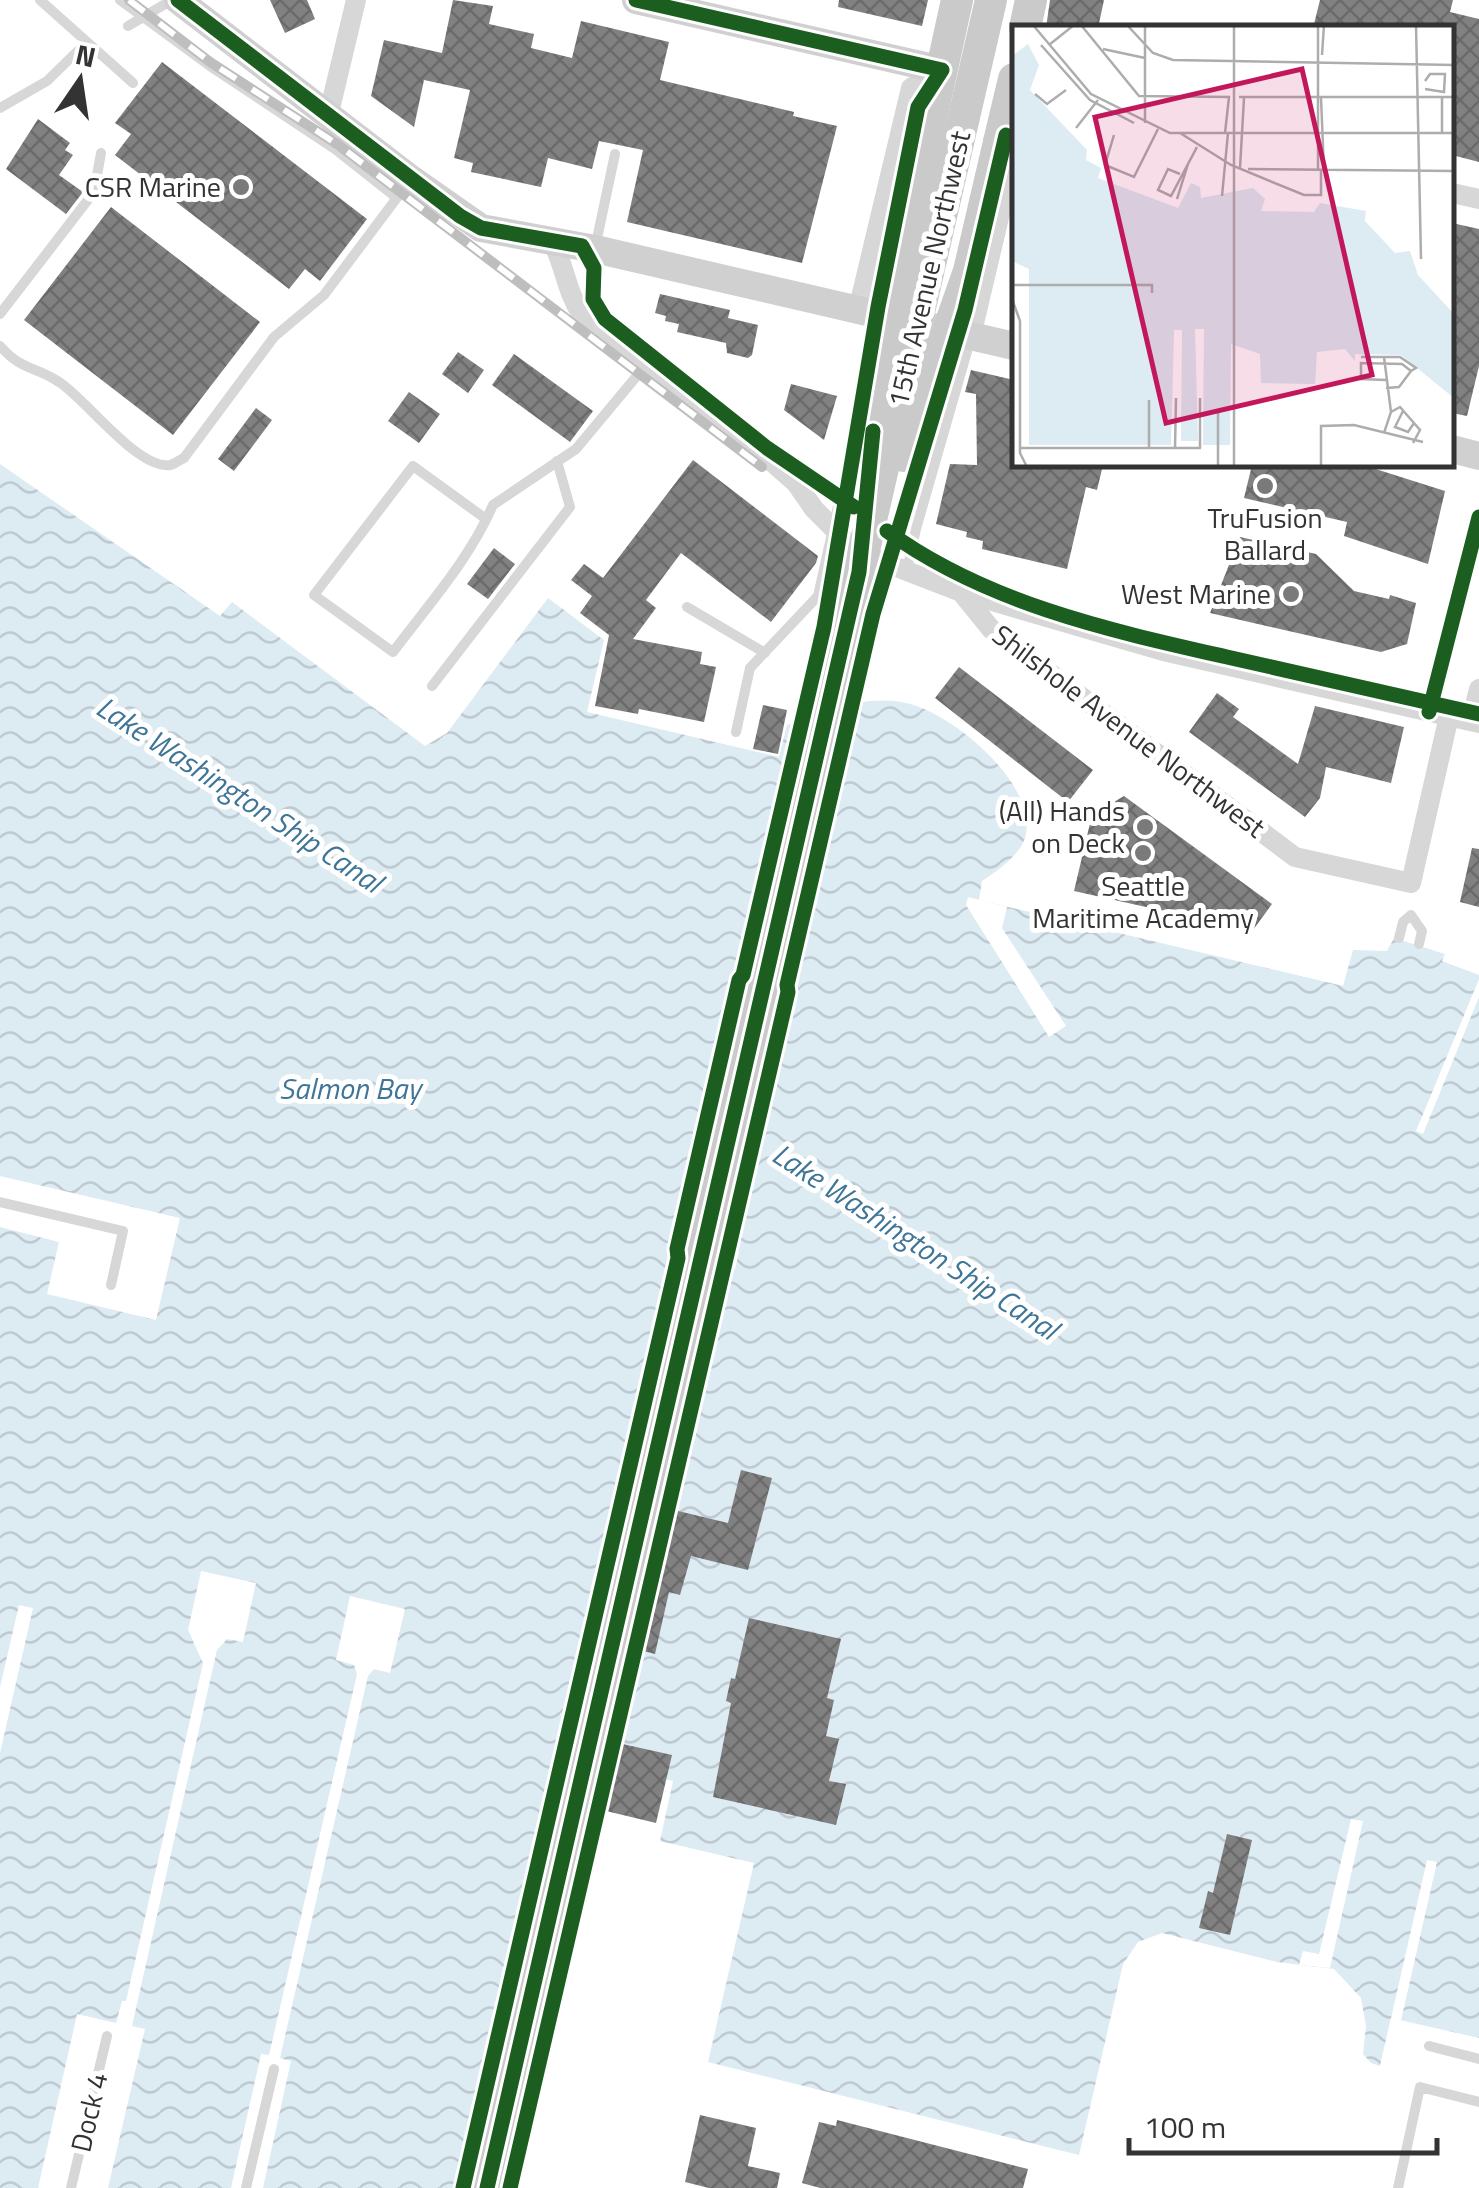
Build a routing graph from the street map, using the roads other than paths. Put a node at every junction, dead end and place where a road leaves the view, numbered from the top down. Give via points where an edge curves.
1 (40, 0) edge
2 (120, 0) edge
3 (175, 0) edge
4 (356, 0) edge
5 (636, 0) edge
6 (957, 0) edge
7 (991, 0) edge
8 (1032, 0) edge
9 (145, 17) junction
10 (1026, 25) edge
11 (128, 26) dead end
12 (87, 42) junction
13 (870, 54) junction
14 (942, 70) junction
15 (134, 83) dead end
16 (910, 88) junction
17 (1012, 97) edge
18 (0, 108) edge
19 (328, 116) junction
20 (1007, 148) edge
21 (101, 153) dead end
22 (615, 154) dead end
23 (404, 188) junction
24 (1454, 193) edge
25 (1479, 199) edge
26 (552, 240) junction
27 (595, 248) junction
28 (869, 312) junction
29 (0, 314) edge
30 (971, 336) junction
31 (0, 346) edge
32 (1012, 346) edge
33 (646, 365) junction
34 (1454, 450) edge
35 (1479, 456) edge
36 (557, 461) junction
37 (1479, 517) edge
38 (486, 519) junction
39 (833, 528) junction
40 (907, 571) junction
41 (859, 572) junction
42 (961, 592) junction
43 (687, 607) dead end
44 (765, 652) junction
45 (432, 686) dead end
46 (1479, 690) edge
47 (1439, 714) junction
48 (1475, 722) edge
49 (736, 732) dead end
50 (1399, 938) dead end
51 (1420, 944) dead end
52 (0, 1202) edge
53 (111, 1285) dead end
54 (107, 2036) dead end
55 (1429, 2046) dead end
56 (1479, 2058) edge
57 (274, 2069) dead end
58 (1479, 2102) edge
59 (71, 2188) edge
60 (246, 2188) edge
61 (487, 2188) edge
62 (1398, 2188) edge

1 - 12 lane
2 - 9 lane
3 - 9 lane
3 - 19 street
4 - 19 street
5 - 13 street
6 - 14 main road
7 - 41 main road, 15th Avenue Northwest, bridge
8 - 10 main road
9 - 11 lane
9 - 23 lane via 335,149
12 - 15 lane
12 - 18 lane via 47,82
13 - 14 street
13 - 16 street
14 - 16 street
14 - 41 main road, bridge via 900,252
16 - 28 street, 15th Avenue Northwest
17 - 20 main road
19 - 23 street
20 - 30 street, 15th Avenue Northwest
20 - 41 main road, bridge
21 - 29 lane via 94,192
22 - 27 lane
23 - 26 street via 482,228
23 - 31 lane via 324,296 274,337 184,458 169,465 128,445 59,382 15,363
24 - 25 street
26 - 27 street
26 - 33 street, Shilshole Avenue Northwest via 582,315
27 - 28 street
28 - 30 street
28 - 39 lane, 15th Avenue Northwest
30 - 32 street
30 - 40 lane, 15th Avenue Northwest
33 - 36 lane via 590,435
33 - 39 street, Shilshole Avenue Northwest via 796,483
34 - 35 street
36 - 38 lane via 492,505
36 - 45 lane via 570,507
37 - 47 street
38 - 38 lane via 413,466 314,595 393,652
39 - 40 street, Shilshole Avenue Northwest via 873,558
39 - 44 lane, 15th Avenue Northwest via 818,596
40 - 42 street, Shilshole Avenue Northwest
41 - 61 main road, 15th Avenue Northwest
42 - 47 street via 1163,651
42 - 47 street, Shilshole Avenue Northwest via 991,629 1295,856 1411,884
43 - 44 lane
44 - 49 lane via 750,668
46 - 48 street
47 - 48 street
50 - 51 lane via 1411,915 1422,931
52 - 53 lane via 123,1231
54 - 59 lane, Dock 4
55 - 56 lane
57 - 60 lane
58 - 62 lane via 1420,2086

